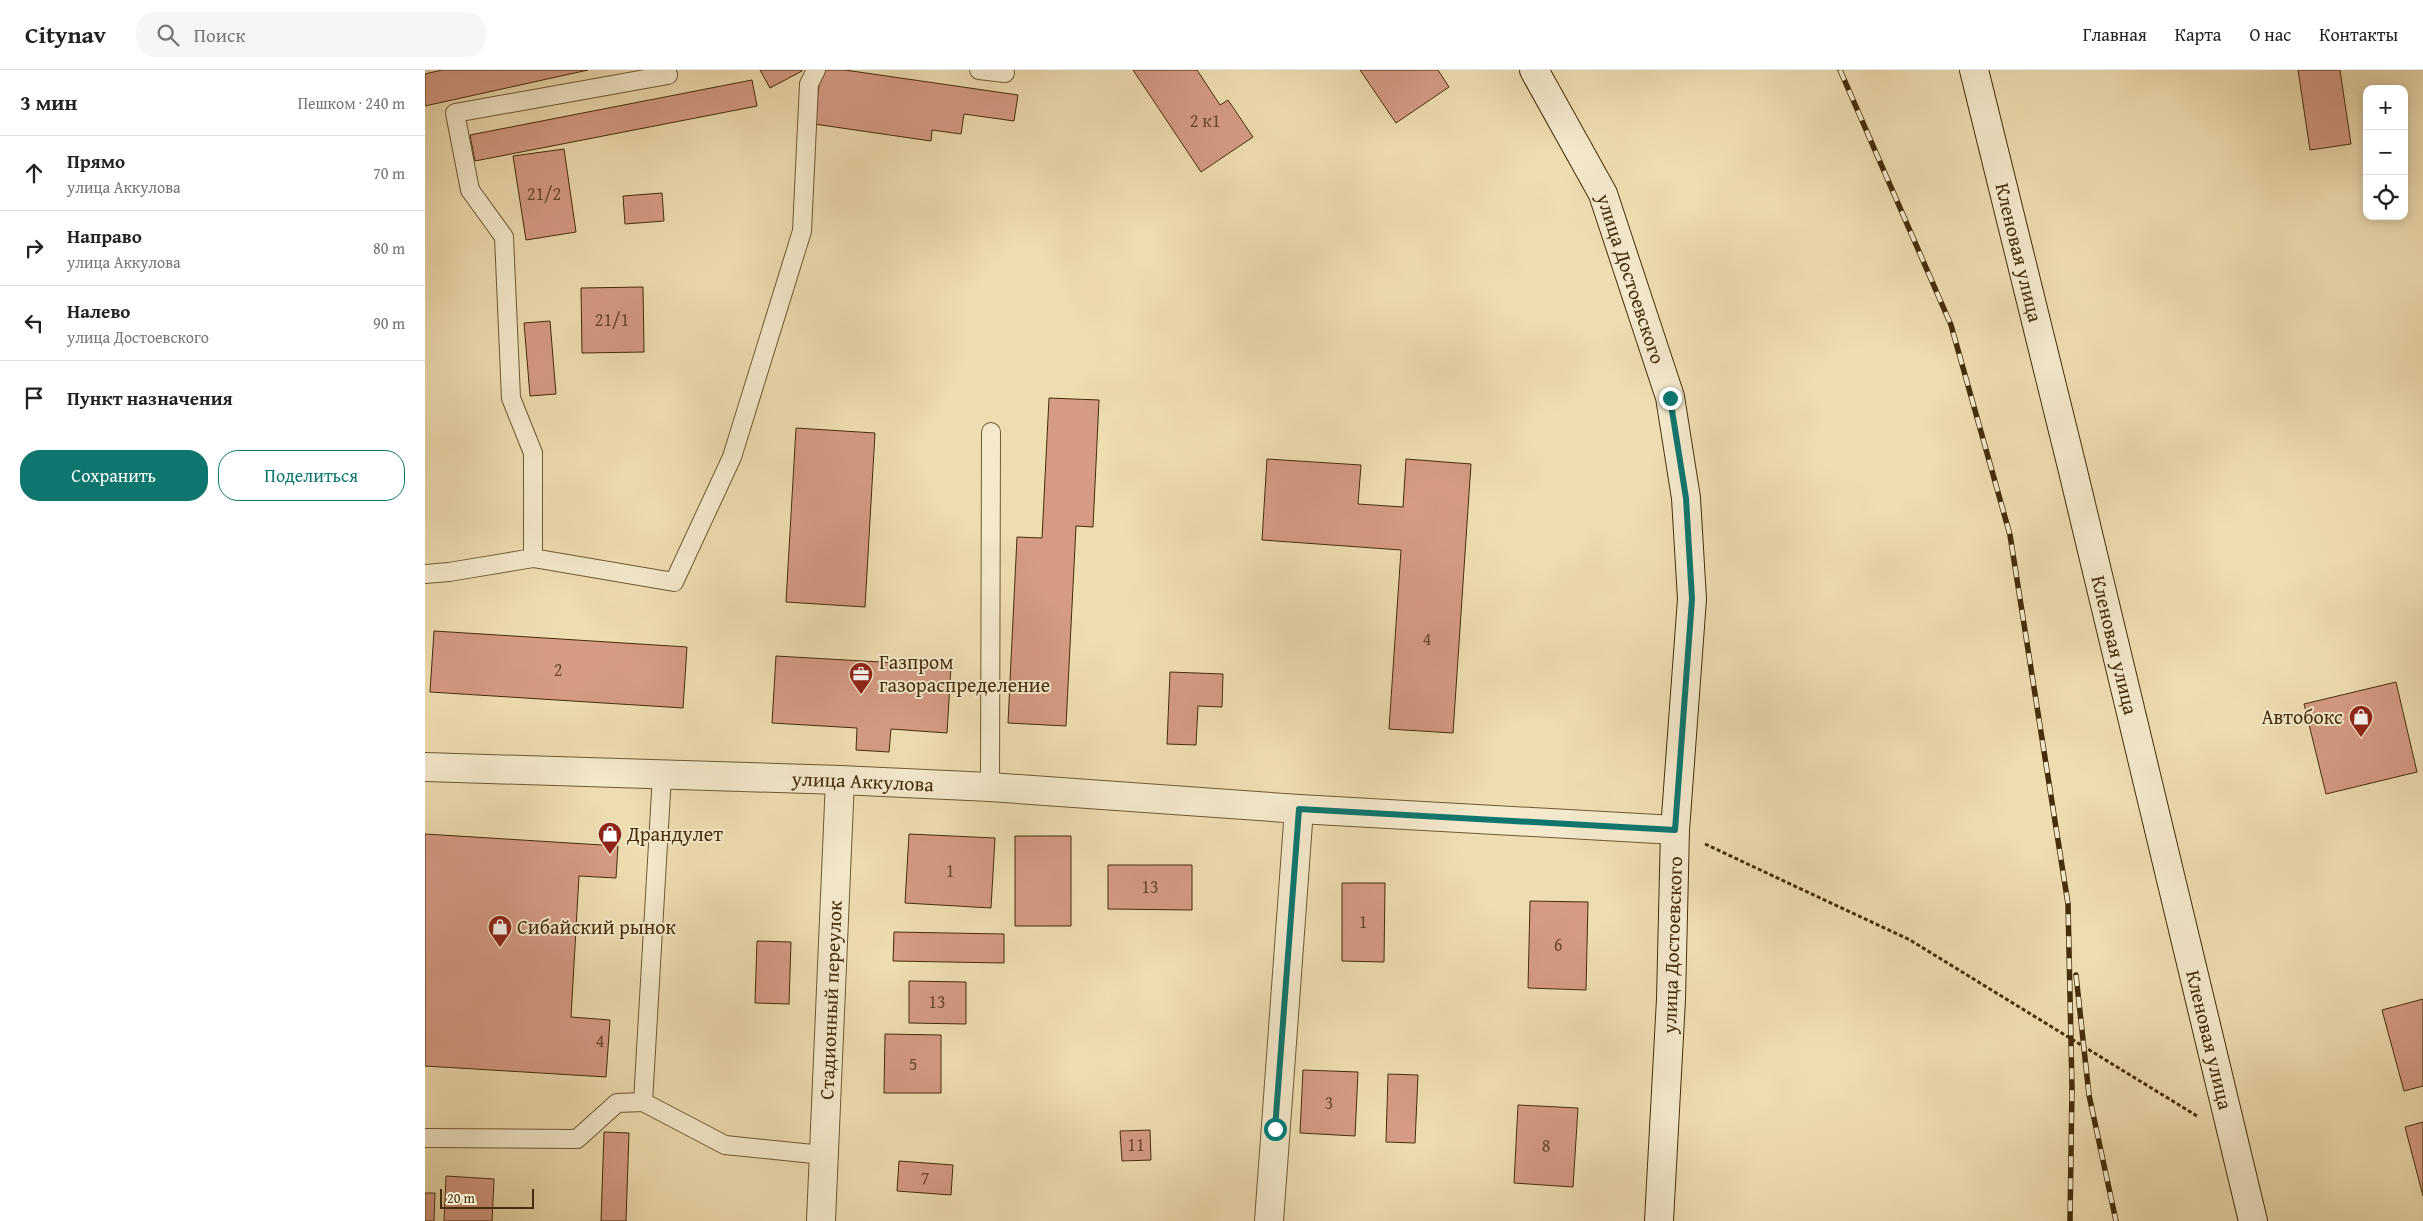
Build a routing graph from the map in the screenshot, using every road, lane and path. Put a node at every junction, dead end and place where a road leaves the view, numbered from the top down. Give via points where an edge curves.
1 (666, 70) edge
2 (816, 70) edge
3 (979, 70) edge
4 (1534, 70) edge
5 (1973, 70) edge
6 (1005, 73) dead end
7 (991, 432) dead end
8 (533, 558) junction
9 (425, 574) edge
10 (425, 768) edge
11 (662, 775) junction
12 (840, 780) junction
13 (990, 787) junction
14 (1299, 809) junction
15 (1675, 830) junction
16 (643, 1102) junction
17 (425, 1138) edge
18 (2234, 1139) junction
19 (823, 1155) junction
20 (821, 1221) edge
21 (1269, 1221) edge
22 (1659, 1221) edge
23 (2253, 1221) edge

1 - 8 lane via 668,76 455,113 470,190 504,237 511,398 533,453
2 - 8 lane via 809,84 802,231 733,458 674,582
3 - 6 lane
4 - 15 main road, улица Достоевского via 1603,194 1670,398 1686,498 1692,599
5 - 18 main road, Кленовая улица via 2073,467
7 - 13 lane
8 - 9 lane
10 - 11 main road, улица Аккулова
11 - 12 main road, улица Аккулова
11 - 16 lane
12 - 13 main road, улица Аккулова
12 - 19 main road, Стадионный переулок
13 - 14 main road, улица Аккулова
14 - 15 main road, улица Аккулова
14 - 21 main road
15 - 18 path via 1911,940
15 - 22 main road, улица Достоевского via 1671,999
16 - 17 lane via 617,1103 577,1139
16 - 19 lane via 725,1145
18 - 23 main road, Кленовая улица
19 - 20 main road, Стадионный переулок

